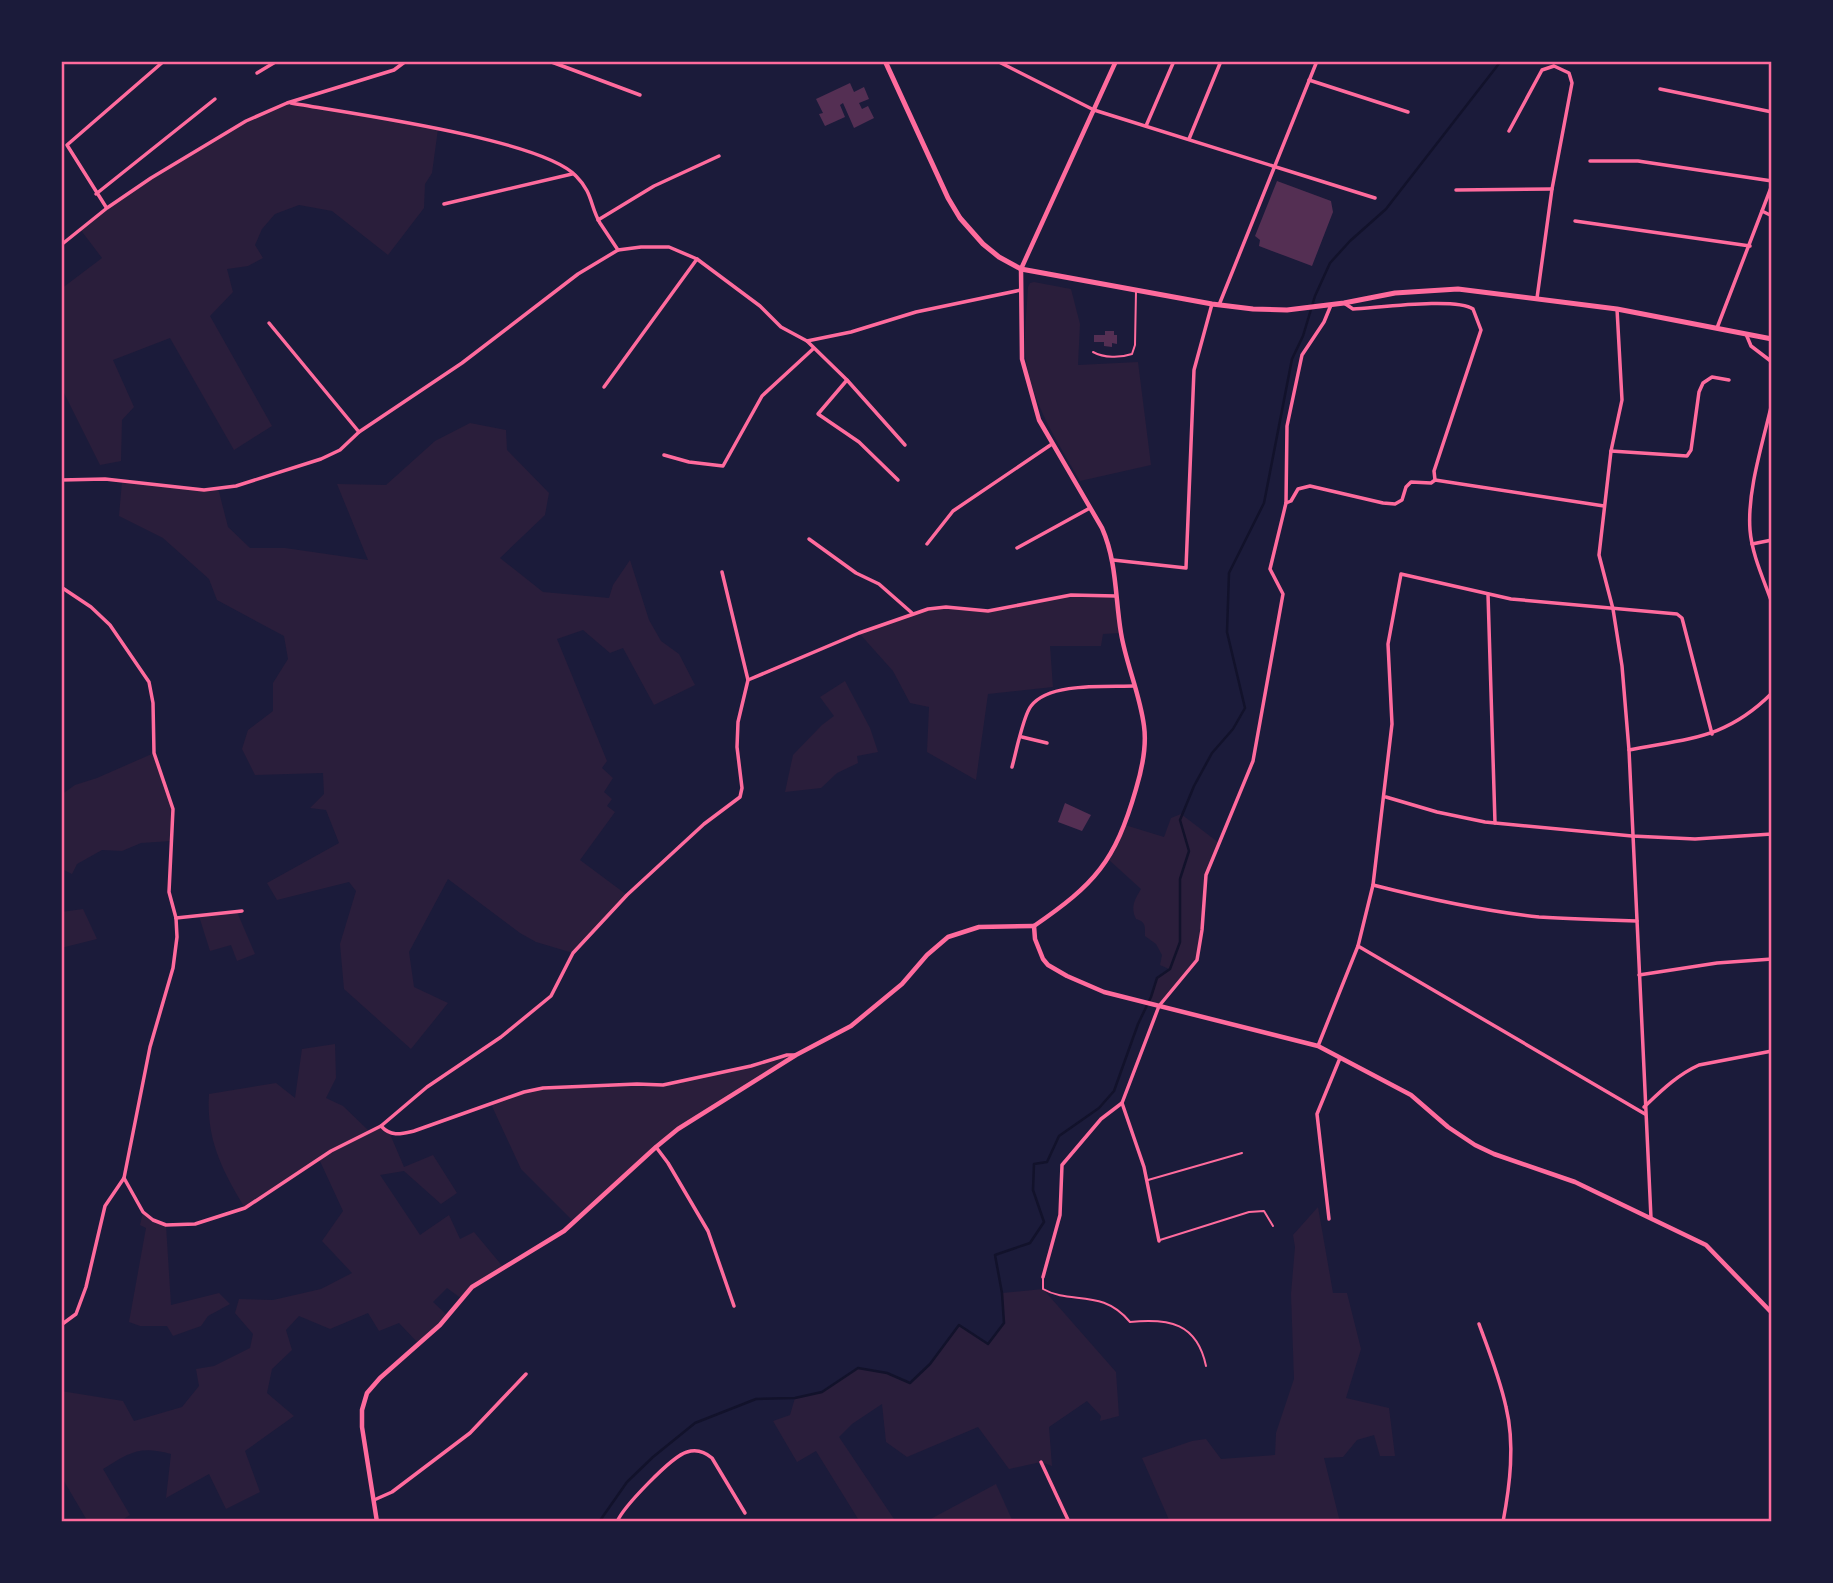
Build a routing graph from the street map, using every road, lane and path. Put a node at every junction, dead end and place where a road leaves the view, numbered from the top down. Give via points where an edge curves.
1 (164, 61) edge
2 (277, 61) edge
3 (406, 61) edge
4 (549, 61) edge
5 (885, 61) edge
6 (998, 61) edge
7 (1015, 61) edge
8 (1116, 61) edge
9 (1174, 61) edge
10 (1221, 61) edge
11 (1317, 61) edge
12 (1012, 68) junction
13 (257, 73) dead end
14 (1309, 80) junction
15 (1660, 89) dead end
16 (640, 94) dead end
17 (215, 99) dead end
18 (287, 103) junction
19 (1094, 110) junction
20 (1772, 111) edge
21 (1408, 113) dead end
22 (1146, 126) junction
23 (1508, 131) dead end
24 (1189, 139) junction
25 (719, 156) dead end
26 (1590, 161) dead end
27 (1275, 166) junction
28 (575, 173) junction
29 (1772, 183) edge
30 (1552, 189) junction
31 (1455, 190) dead end
32 (96, 194) junction
33 (1375, 198) dead end
34 (444, 204) dead end
35 (107, 208) junction
36 (1762, 211) junction
37 (1772, 216) edge
38 (598, 220) junction
39 (1575, 221) dead end
40 (61, 245) edge
41 (1749, 246) junction
42 (618, 250) junction
43 (697, 259) junction
44 (1021, 269) junction
45 (1021, 290) junction
46 (1136, 290) junction
47 (1537, 298) junction
48 (1344, 303) junction
49 (1215, 305) junction
50 (1328, 306) junction
51 (1618, 309) junction
52 (269, 323) dead end
53 (1717, 328) junction
54 (1746, 334) junction
55 (1772, 339) edge
56 (807, 341) junction
57 (813, 349) junction
58 (1093, 352) dead end
59 (1772, 362) edge
60 (847, 380) junction
61 (1728, 380) dead end
62 (604, 387) dead end
63 (1772, 403) edge
64 (359, 432) junction
65 (1052, 444) junction
66 (905, 445) dead end
67 (1611, 450) junction
68 (664, 455) dead end
69 (61, 480) edge
70 (898, 480) dead end
71 (1435, 480) junction
72 (1286, 503) junction
73 (1604, 506) junction
74 (1090, 508) junction
75 (809, 539) dead end
76 (1772, 540) edge
77 (927, 544) dead end
78 (1752, 544) junction
79 (1017, 548) dead end
80 (1113, 560) junction
81 (722, 572) dead end
82 (61, 587) edge
83 (1488, 594) junction
84 (1118, 596) junction
85 (1772, 603) edge
86 (1613, 609) junction
87 (912, 613) junction
88 (748, 680) junction
89 (1134, 686) junction
90 (1772, 693) edge
91 (1712, 734) junction
92 (1021, 737) junction
93 (1047, 743) dead end
94 (1629, 750) junction
95 (1012, 767) dead end
96 (1385, 797) junction
97 (1495, 823) junction
98 (1772, 834) edge
99 (1632, 836) junction
100 (1374, 885) junction
101 (242, 911) dead end
102 (176, 918) junction
103 (1637, 921) junction
104 (1034, 926) junction
105 (1358, 946) junction
106 (1772, 959) edge
107 (1639, 975) junction
108 (1159, 1006) junction
109 (1318, 1046) junction
110 (1772, 1051) edge
111 (796, 1055) junction
112 (1340, 1058) junction
113 (1122, 1103) junction
114 (1644, 1107) junction
115 (1645, 1114) junction
116 (381, 1126) junction
117 (656, 1147) junction
118 (1242, 1153) dead end
119 (124, 1178) junction
120 (1147, 1180) junction
121 (1651, 1218) junction
122 (1329, 1219) dead end
123 (1273, 1226) dead end
124 (1159, 1241) joint
125 (1043, 1277) joint
126 (734, 1306) dead end
127 (1772, 1313) edge
128 (1479, 1324) dead end
129 (61, 1325) edge
130 (1206, 1366) dead end
131 (526, 1374) dead end
132 (1041, 1462) dead end
133 (374, 1500) junction
134 (745, 1513) dead end
135 (377, 1522) edge
136 (617, 1522) edge
137 (1069, 1522) edge
138 (1503, 1522) edge

1 - 32 street via 68,145
2 - 13 street
3 - 18 street via 394,70
4 - 16 street
5 - 44 main road via 960,218 990,251
6 - 12 street
7 - 12 street
8 - 19 street
9 - 22 street
10 - 24 street
11 - 14 street
12 - 19 street
14 - 21 street
14 - 27 street
15 - 20 street
17 - 32 street
18 - 28 street via 513,147
18 - 35 street via 246,121
19 - 22 street
19 - 44 street
22 - 24 street
23 - 30 street via 1542,70 1554,66 1569,73 1572,83
24 - 27 street
25 - 38 street via 654,186
26 - 29 street via 1638,161
27 - 33 street
27 - 49 street
28 - 34 street
28 - 38 street via 590,194
29 - 36 street
30 - 31 street
30 - 47 street
32 - 35 street
35 - 40 street
36 - 37 street
36 - 41 street
38 - 42 street
39 - 41 street
41 - 53 street
42 - 43 street via 669,247
42 - 64 street
43 - 56 street via 760,306 780,327
43 - 62 street
44 - 45 street
44 - 46 main road
45 - 56 street
45 - 65 street via 1022,359 1039,420
46 - 49 main road
46 - 58 lane via 1132,354
47 - 48 main road via 1458,289
47 - 51 main road
48 - 50 main road
48 - 71 street via 1353,309 1441,304 1473,309 1481,330 1434,471
49 - 50 main road via 1270,310
49 - 80 street via 1194,370 1186,568
50 - 72 street via 1324,322 1302,355 1287,426
51 - 53 main road
51 - 67 street via 1622,400
52 - 64 street
53 - 54 main road
54 - 55 main road
54 - 59 street via 1751,346
56 - 57 street
57 - 60 street
57 - 68 street via 762,396 723,466
60 - 66 street
60 - 70 street via 818,414 859,442
61 - 67 street via 1712,377 1700,387 1689,454
63 - 78 street via 1753,493
64 - 69 street via 341,450 321,459 236,486 204,490
65 - 74 street
65 - 77 street via 953,511
67 - 73 street
71 - 72 street via 1410,482 1402,500 1395,504 1310,486 1298,489
71 - 73 street
72 - 108 street via 1270,569 1283,594 1253,761 1206,875 1197,960
73 - 86 street via 1599,555
74 - 79 street
74 - 80 street
75 - 87 street via 879,584
76 - 78 street
78 - 85 street
80 - 84 street
81 - 88 street
82 - 102 street via 110,625 149,682 154,753 173,808 169,892
83 - 86 street
83 - 96 street via 1401,574 1388,644 1392,724
83 - 97 street
84 - 87 street via 1072,596 988,611 946,607
84 - 89 street
86 - 91 street via 1682,618
86 - 94 street
87 - 88 street
88 - 116 street via 737,734 740,797 627,895 573,953 551,996
89 - 92 street via 1057,690 1032,704
89 - 104 street via 1145,744 1125,825 1113,853 1089,883
90 - 91 street via 1753,711
91 - 94 street
92 - 93 street
92 - 95 street
94 - 99 street
96 - 97 street
96 - 100 street
97 - 99 street
98 - 99 street via 1695,839
99 - 103 street
100 - 103 street via 1491,911
100 - 105 street
101 - 102 street
102 - 119 street via 173,968 150,1047
103 - 107 street
104 - 108 street via 1039,953 1048,965 1104,992
104 - 111 street via 979,927 948,937 857,1021
105 - 109 street
105 - 115 street
106 - 107 street via 1717,962
107 - 114 street
108 - 109 street
108 - 113 street
109 - 112 street
110 - 114 street via 1689,1069
111 - 116 street via 663,1086 543,1088 398,1134
111 - 117 street
112 - 121 street via 1411,1095 1475,1145 1575,1182
112 - 122 street via 1317,1114
113 - 120 street
113 - 125 street via 1101,1119 1062,1166 1060,1215
114 - 115 street
115 - 121 street
116 - 119 street via 331,1151 245,1208 194,1224 166,1225 153,1220 143,1212
117 - 126 street via 708,1231
117 - 133 street via 564,1231 472,1287 440,1325 373,1385 362,1418
118 - 120 lane
119 - 129 street via 105,1206 76,1314
120 - 124 street
121 - 127 street via 1706,1245
123 - 124 lane via 1264,1212 1249,1212
125 - 130 lane via 1043,1289 1051,1294 1109,1305 1130,1322 1180,1325 1200,1346
128 - 138 street via 1509,1424 1510,1470
131 - 133 street via 470,1433 392,1492
132 - 137 street
133 - 135 street
134 - 136 street via 712,1458 692,1451 666,1466 627,1504

